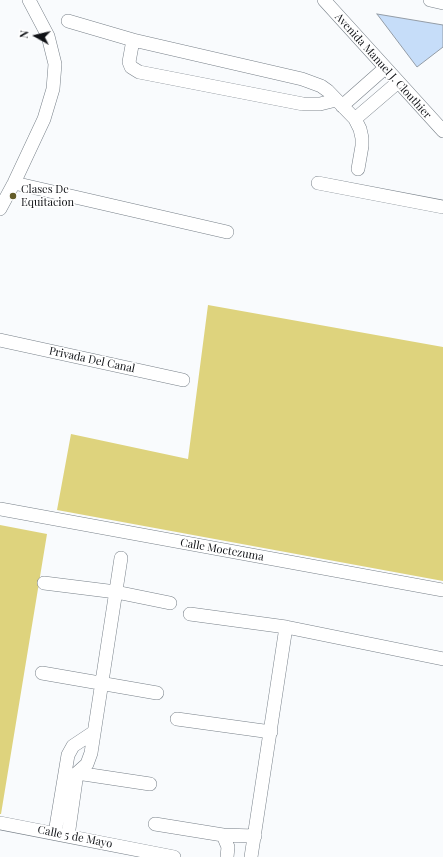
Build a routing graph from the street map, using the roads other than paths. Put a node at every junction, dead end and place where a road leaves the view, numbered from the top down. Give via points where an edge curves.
1 (29, 0) edge
2 (324, 0) edge
3 (430, 0) edge
4 (443, 3) edge
5 (68, 21) dead end
6 (133, 40) junction
7 (384, 68) junction
8 (397, 83) junction
9 (339, 103) junction
10 (354, 119) junction
11 (443, 131) edge
12 (358, 169) dead end
13 (14, 183) junction
14 (318, 184) dead end
15 (443, 207) edge
16 (0, 209) edge
17 (227, 232) dead end
18 (0, 340) edge
19 (183, 380) dead end
20 (0, 509) edge
21 (121, 558) dead end
22 (44, 583) dead end
23 (443, 590) edge
24 (116, 592) junction
25 (170, 602) dead end
26 (190, 614) dead end
27 (286, 627) junction
28 (443, 659) edge
29 (42, 674) dead end
30 (102, 684) junction
31 (157, 693) dead end
32 (177, 719) dead end
33 (94, 732) junction
34 (271, 732) junction
35 (78, 773) junction
36 (150, 784) dead end
37 (0, 823) edge
38 (155, 824) dead end
39 (62, 835) junction
40 (223, 835) junction
41 (255, 836) junction
42 (174, 857) edge
43 (227, 857) edge
44 (251, 857) edge

1 - 13 street via 48,36 55,64 53,89 44,119
2 - 7 street, Avenida Manuel J. Clouthier
3 - 4 street
5 - 6 street
6 - 9 street via 302,79 321,86
6 - 9 street via 129,62 131,67 139,72 303,104
7 - 8 street, Avenida Manuel J. Clouthier
7 - 9 street
8 - 10 street
8 - 11 street, Avenida Manuel J. Clouthier
9 - 10 street
10 - 12 street via 362,138
13 - 16 street
13 - 17 street
14 - 15 street
18 - 19 street, Privada Del Canal
20 - 23 street, Calle Moctezuma
21 - 24 street
22 - 24 street
24 - 25 street
24 - 30 street
26 - 27 street
27 - 28 street
27 - 34 street
29 - 30 street
30 - 31 street
30 - 33 street
32 - 34 street
33 - 35 street via 87,764
33 - 39 street via 73,746 68,755
34 - 41 street
35 - 36 street
35 - 39 street
37 - 39 street, Calle 5 de Mayo
38 - 40 street
39 - 42 street, Calle 5 de Mayo
40 - 41 street
40 - 43 street via 228,847
41 - 44 street

